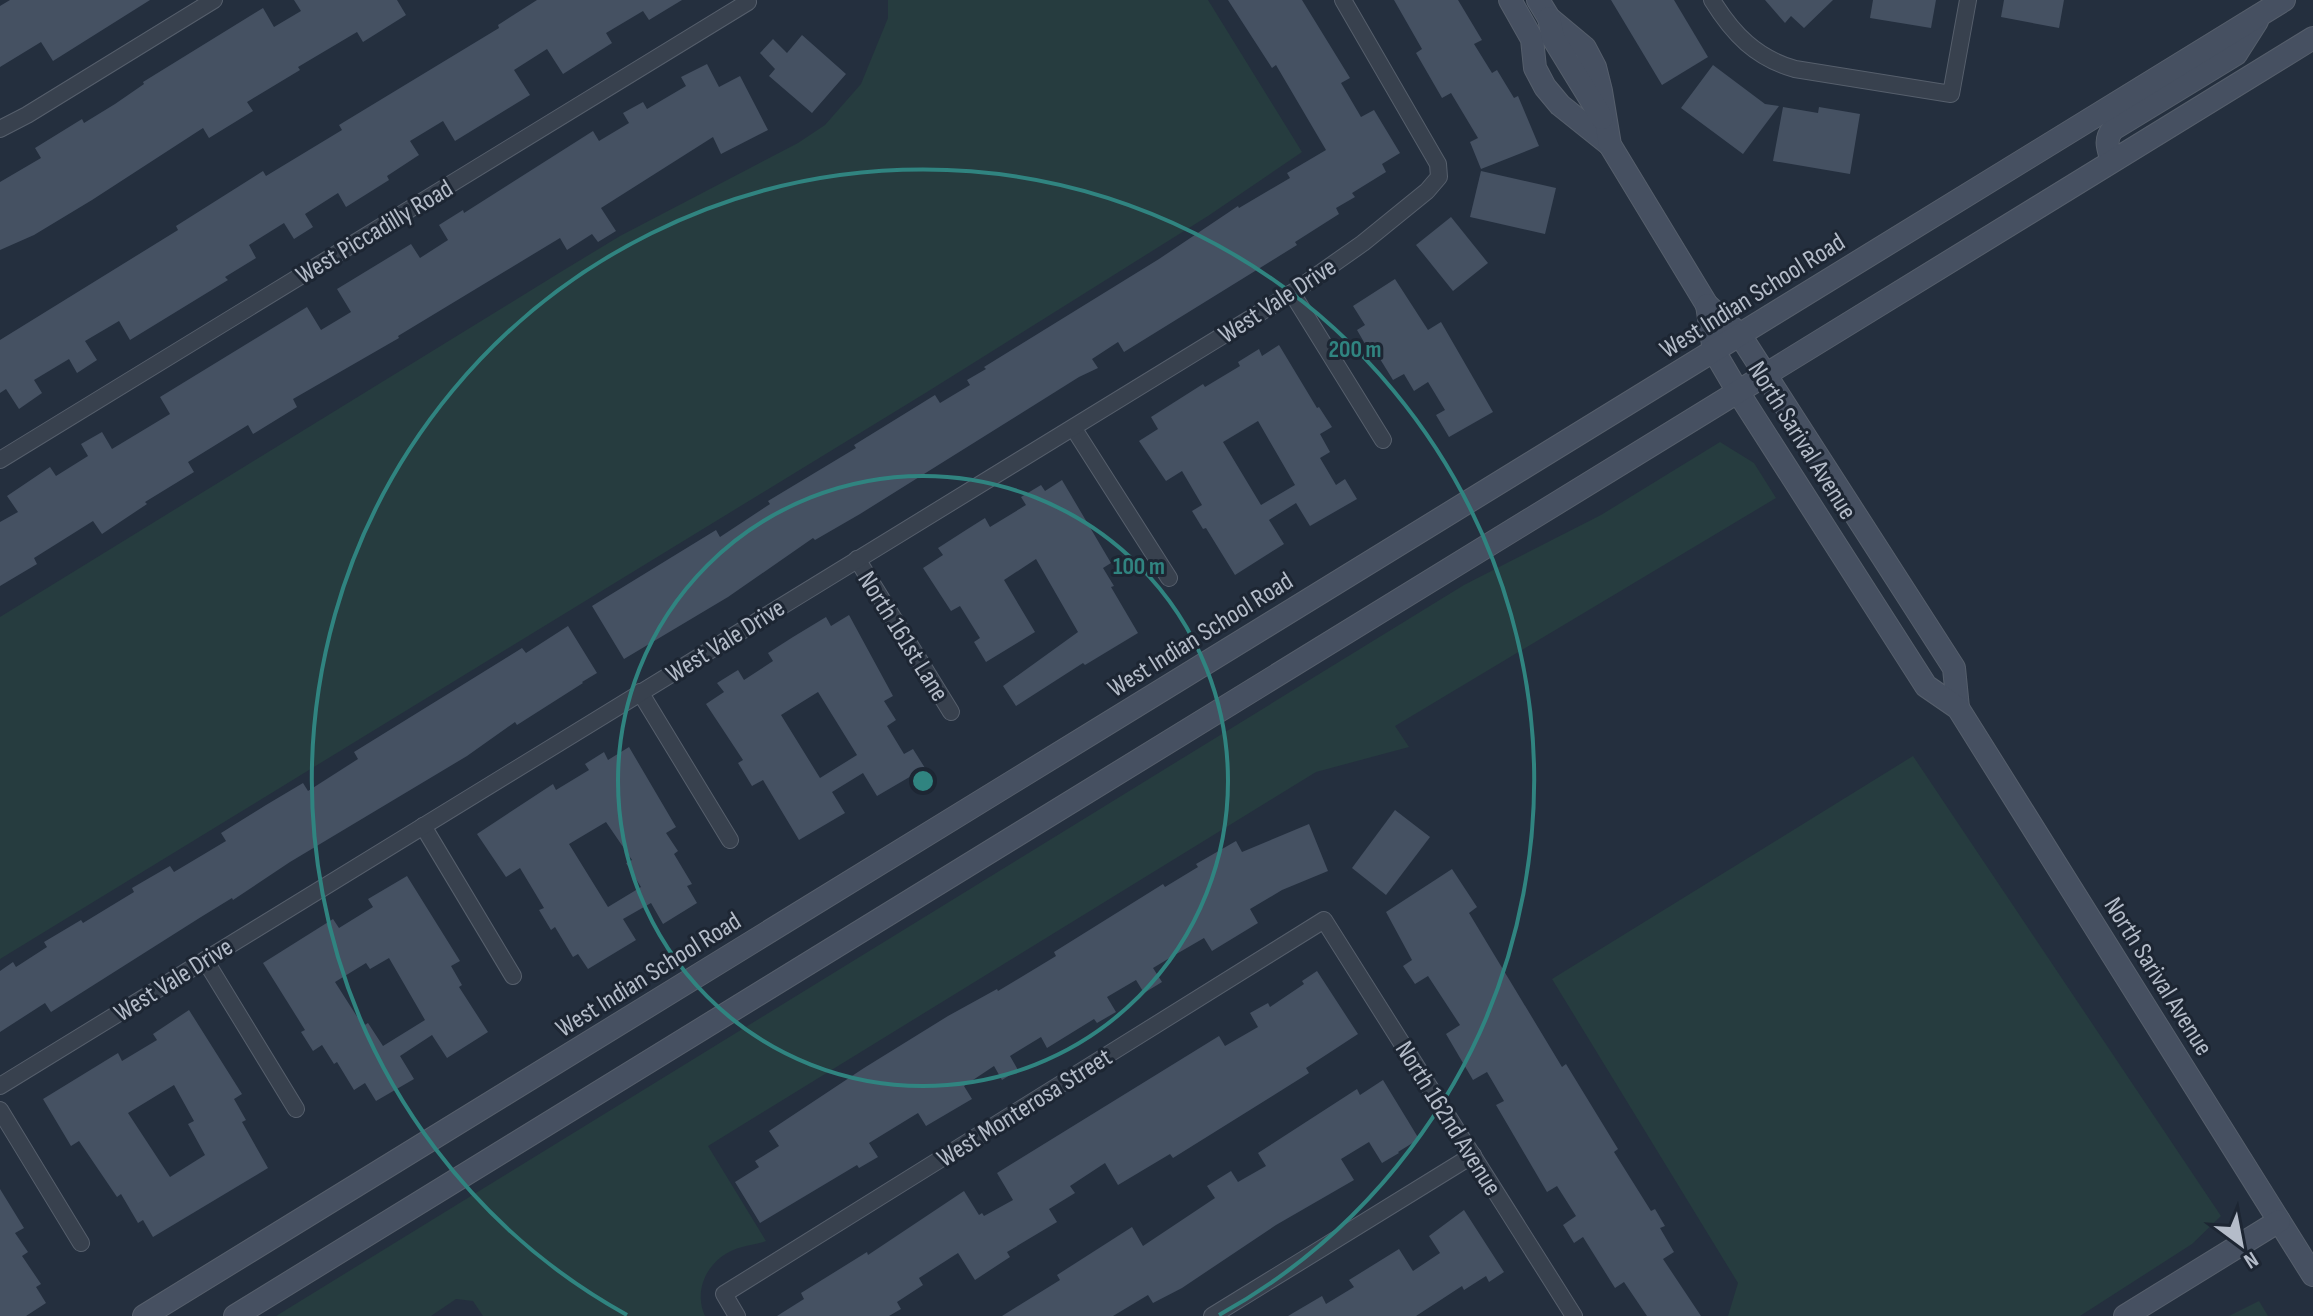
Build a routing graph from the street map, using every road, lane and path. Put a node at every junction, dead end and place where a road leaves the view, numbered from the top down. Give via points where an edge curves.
1 (214, 0) edge
2 (1343, 0) edge
3 (1510, 0) edge
4 (1712, 0) edge
5 (1968, 0) edge
6 (2284, 0) edge
7 (747, 1) edge
8 (1544, 9) edge
9 (2263, 14) junction
10 (2313, 38) edge
11 (0, 129) edge
12 (1608, 135) junction
13 (2112, 161) junction
14 (1292, 293) junction
15 (1707, 305) junction
16 (1740, 335) junction
17 (1714, 351) junction
18 (1764, 376) junction
19 (1738, 392) junction
20 (1074, 429) junction
21 (1383, 440) dead end
22 (0, 460) edge
23 (857, 559) junction
24 (1169, 578) dead end
25 (640, 692) junction
26 (1958, 708) junction
27 (951, 712) dead end
28 (423, 826) junction
29 (730, 840) dead end
30 (1324, 920) joint
31 (205, 960) junction
32 (513, 976) dead end
33 (0, 1086) edge
34 (296, 1109) dead end
35 (0, 1110) edge
36 (1473, 1155) junction
37 (2279, 1221) junction
38 (81, 1243) dead end
39 (2313, 1275) edge
40 (144, 1316) edge
41 (235, 1316) edge
42 (737, 1316) edge
43 (1212, 1316) edge
44 (1574, 1316) edge
45 (2125, 1316) edge

1 - 11 street
2 - 14 street, West Vale Drive via 1436,156 1439,177 1372,236
3 - 12 main road, North Sarival Avenue via 1532,39 1535,68 1545,87 1560,105
4 - 5 street via 1731,29 1773,63 1951,94
6 - 9 main road, West Indian School Road
7 - 22 street, West Piccadilly Road
8 - 12 main road, North Sarival Avenue via 1585,48 1601,91
9 - 13 main road via 2236,54 2113,129 2106,142
9 - 16 main road, West Indian School Road
10 - 13 main road
12 - 15 main road, North Sarival Avenue
13 - 18 main road
14 - 20 street, West Vale Drive
14 - 21 street
15 - 16 main road, North Sarival Avenue
15 - 17 main road, North Sarival Avenue
16 - 17 main road, West Indian School Road
16 - 18 main road, North Sarival Avenue
17 - 19 main road, North Sarival Avenue
17 - 40 main road, West Indian School Road
18 - 19 main road
18 - 26 main road, North Sarival Avenue via 1954,668
19 - 26 main road, North Sarival Avenue via 1926,686
19 - 41 main road
20 - 23 street, West Vale Drive
20 - 24 street
23 - 25 street, West Vale Drive
23 - 27 street, North 161st Lane
25 - 28 street, West Vale Drive
25 - 29 street
26 - 37 main road, North Sarival Avenue
28 - 31 street, West Vale Drive
28 - 32 street
30 - 36 street, North 162nd Avenue
30 - 42 street, West Monterosa Street via 724,1294
31 - 33 street, West Vale Drive
31 - 34 street
35 - 38 street
36 - 43 street
36 - 44 street, North 162nd Avenue
37 - 39 main road, North Sarival Avenue
37 - 45 main road

